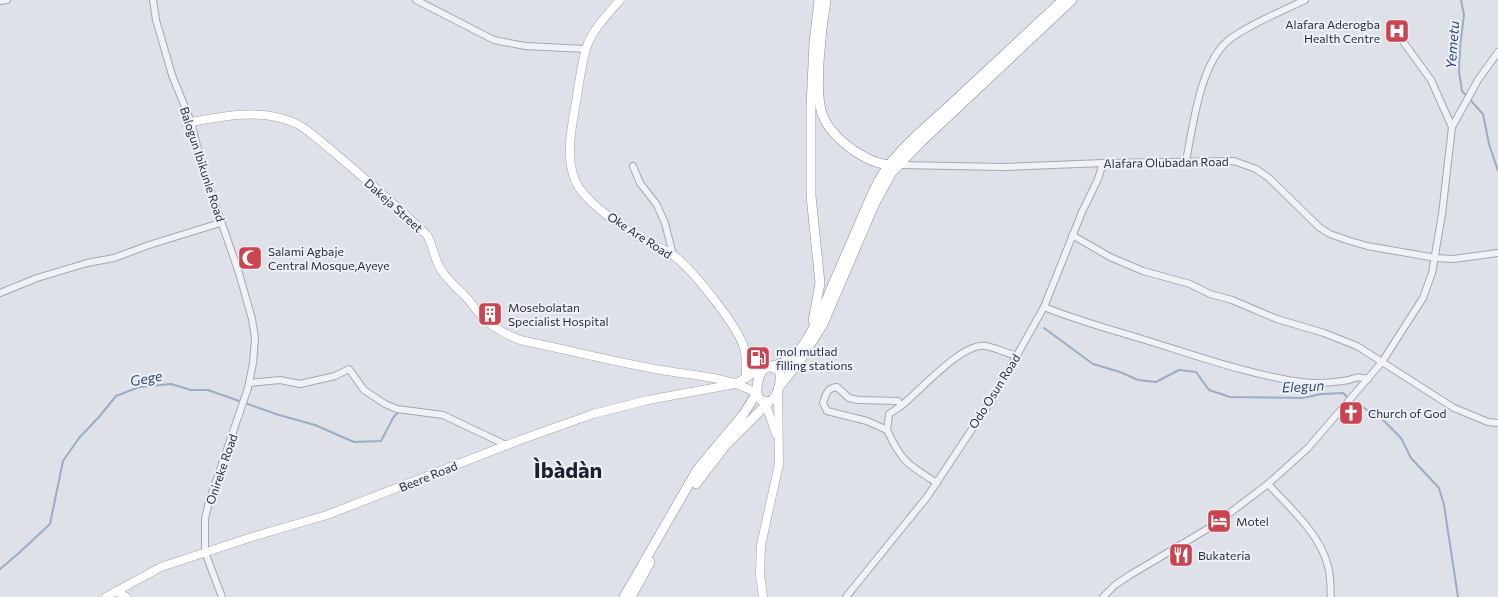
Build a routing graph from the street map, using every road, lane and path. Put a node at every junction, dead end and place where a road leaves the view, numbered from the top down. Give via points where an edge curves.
1 (7, 0) edge
2 (153, 0) edge
3 (416, 0) edge
4 (620, 0) edge
5 (819, 0) edge
6 (826, 0) edge
7 (1072, 0) edge
8 (1305, 0) edge
9 (0, 1) edge
10 (1061, 5) edge
11 (1400, 36) dead end
12 (586, 49) junction
13 (1498, 52) edge
14 (817, 55) junction
15 (192, 122) junction
16 (1452, 127) junction
17 (1186, 161) junction
18 (1103, 163) junction
19 (893, 165) junction
20 (633, 166) dead end
21 (220, 217) junction
22 (1072, 235) junction
23 (1498, 253) edge
24 (673, 255) junction
25 (1436, 258) junction
26 (0, 293) edge
27 (1044, 307) junction
28 (810, 339) junction
29 (745, 351) junction
30 (1016, 356) junction
31 (1382, 362) junction
32 (767, 368) junction
33 (746, 378) junction
34 (1368, 379) junction
35 (735, 384) junction
36 (249, 385) junction
37 (778, 388) junction
38 (756, 394) junction
39 (766, 403) junction
40 (901, 406) junction
41 (1498, 423) edge
42 (887, 430) junction
43 (779, 441) junction
44 (506, 445) junction
45 (937, 483) junction
46 (1268, 484) junction
47 (680, 505) junction
48 (205, 552) junction
49 (117, 591) junction
50 (106, 597) edge
51 (126, 597) edge
52 (222, 597) edge
53 (624, 597) edge
54 (631, 597) edge
55 (764, 597) edge
56 (846, 597) edge
57 (1103, 597) edge
58 (1331, 597) edge

1 - 9 street
2 - 15 street, Balogun Ibikunle Road via 172,75
3 - 12 street via 494,40 524,46
4 - 12 main road, Oke Are Road via 592,35
5 - 14 highway
6 - 14 highway
7 - 10 highway
8 - 17 street via 1243,31 1218,51 1202,85
10 - 19 highway
11 - 16 street via 1432,80
12 - 24 main road, Oke Are Road via 570,144 575,181 581,191 628,230
13 - 16 street
14 - 19 highway via 820,104 829,126 860,155
14 - 28 highway via 810,168 820,283
15 - 21 street, Balogun Ibikunle Road via 203,169
15 - 35 main road, Dakeja Street via 247,114 289,120 302,127 364,177 427,235 444,274 483,318 507,335 667,371 710,376
16 - 25 street
17 - 18 street, Alafara Olubadan Road
17 - 25 street, Alafara Olubadan Road via 1223,160 1245,164 1269,178 1330,234 1367,246
18 - 19 street, Alafara Olubadan Road
18 - 22 street, Odo Osun Road
19 - 28 highway via 833,303
20 - 24 street via 640,183 657,205
21 - 26 street via 220,223 206,229 37,278
21 - 36 street, Balogun Ibikunle Road via 252,319 255,338
22 - 27 street, Odo Osun Road
22 - 31 street via 1143,271 1190,284 1277,319 1324,333 1357,346
23 - 25 street, Alafara Olubadan Road
24 - 29 main road, Oke Are Road via 730,320
25 - 31 street via 1423,298
27 - 30 street, Odo Osun Road
27 - 34 street via 1209,361 1271,376 1317,383 1347,381 1359,376
28 - 32 highway via 794,357
28 - 37 highway via 800,362
29 - 32 main road, Oke Are Road via 755,362
29 - 33 main road, Oke Are Road
30 - 40 street via 984,345 962,352
30 - 45 street, Odo Osun Road
31 - 34 street
31 - 41 street via 1454,408
32 - 33 main road
32 - 37 highway via 779,370
32 - 38 highway via 761,375
33 - 35 main road
34 - 46 street via 1308,448
35 - 38 main road
35 - 44 main road, Beere Road via 621,406
36 - 44 street via 280,380 300,384 335,376 349,369 364,390 385,404 396,409 443,414
36 - 48 street, Onireke Road via 209,502 205,519
37 - 39 highway
37 - 43 main road
38 - 39 highway
38 - 47 highway via 743,415 697,470
39 - 43 main road
39 - 47 highway via 712,460
40 - 42 street via 889,414
40 - 42 street via 898,401 849,398 837,387 828,391 823,402 827,410
42 - 45 street via 904,461
43 - 55 main road via 779,464 761,545 760,575
44 - 48 main road, Beere Road via 336,512
45 - 56 street, Odo Osun Road
46 - 57 street via 1214,525 1130,575
46 - 58 street via 1315,538 1328,566
47 - 53 highway
47 - 54 highway
48 - 49 main road, Beere Road via 162,567
48 - 52 street
49 - 50 main road, Beere Road
49 - 51 main road

